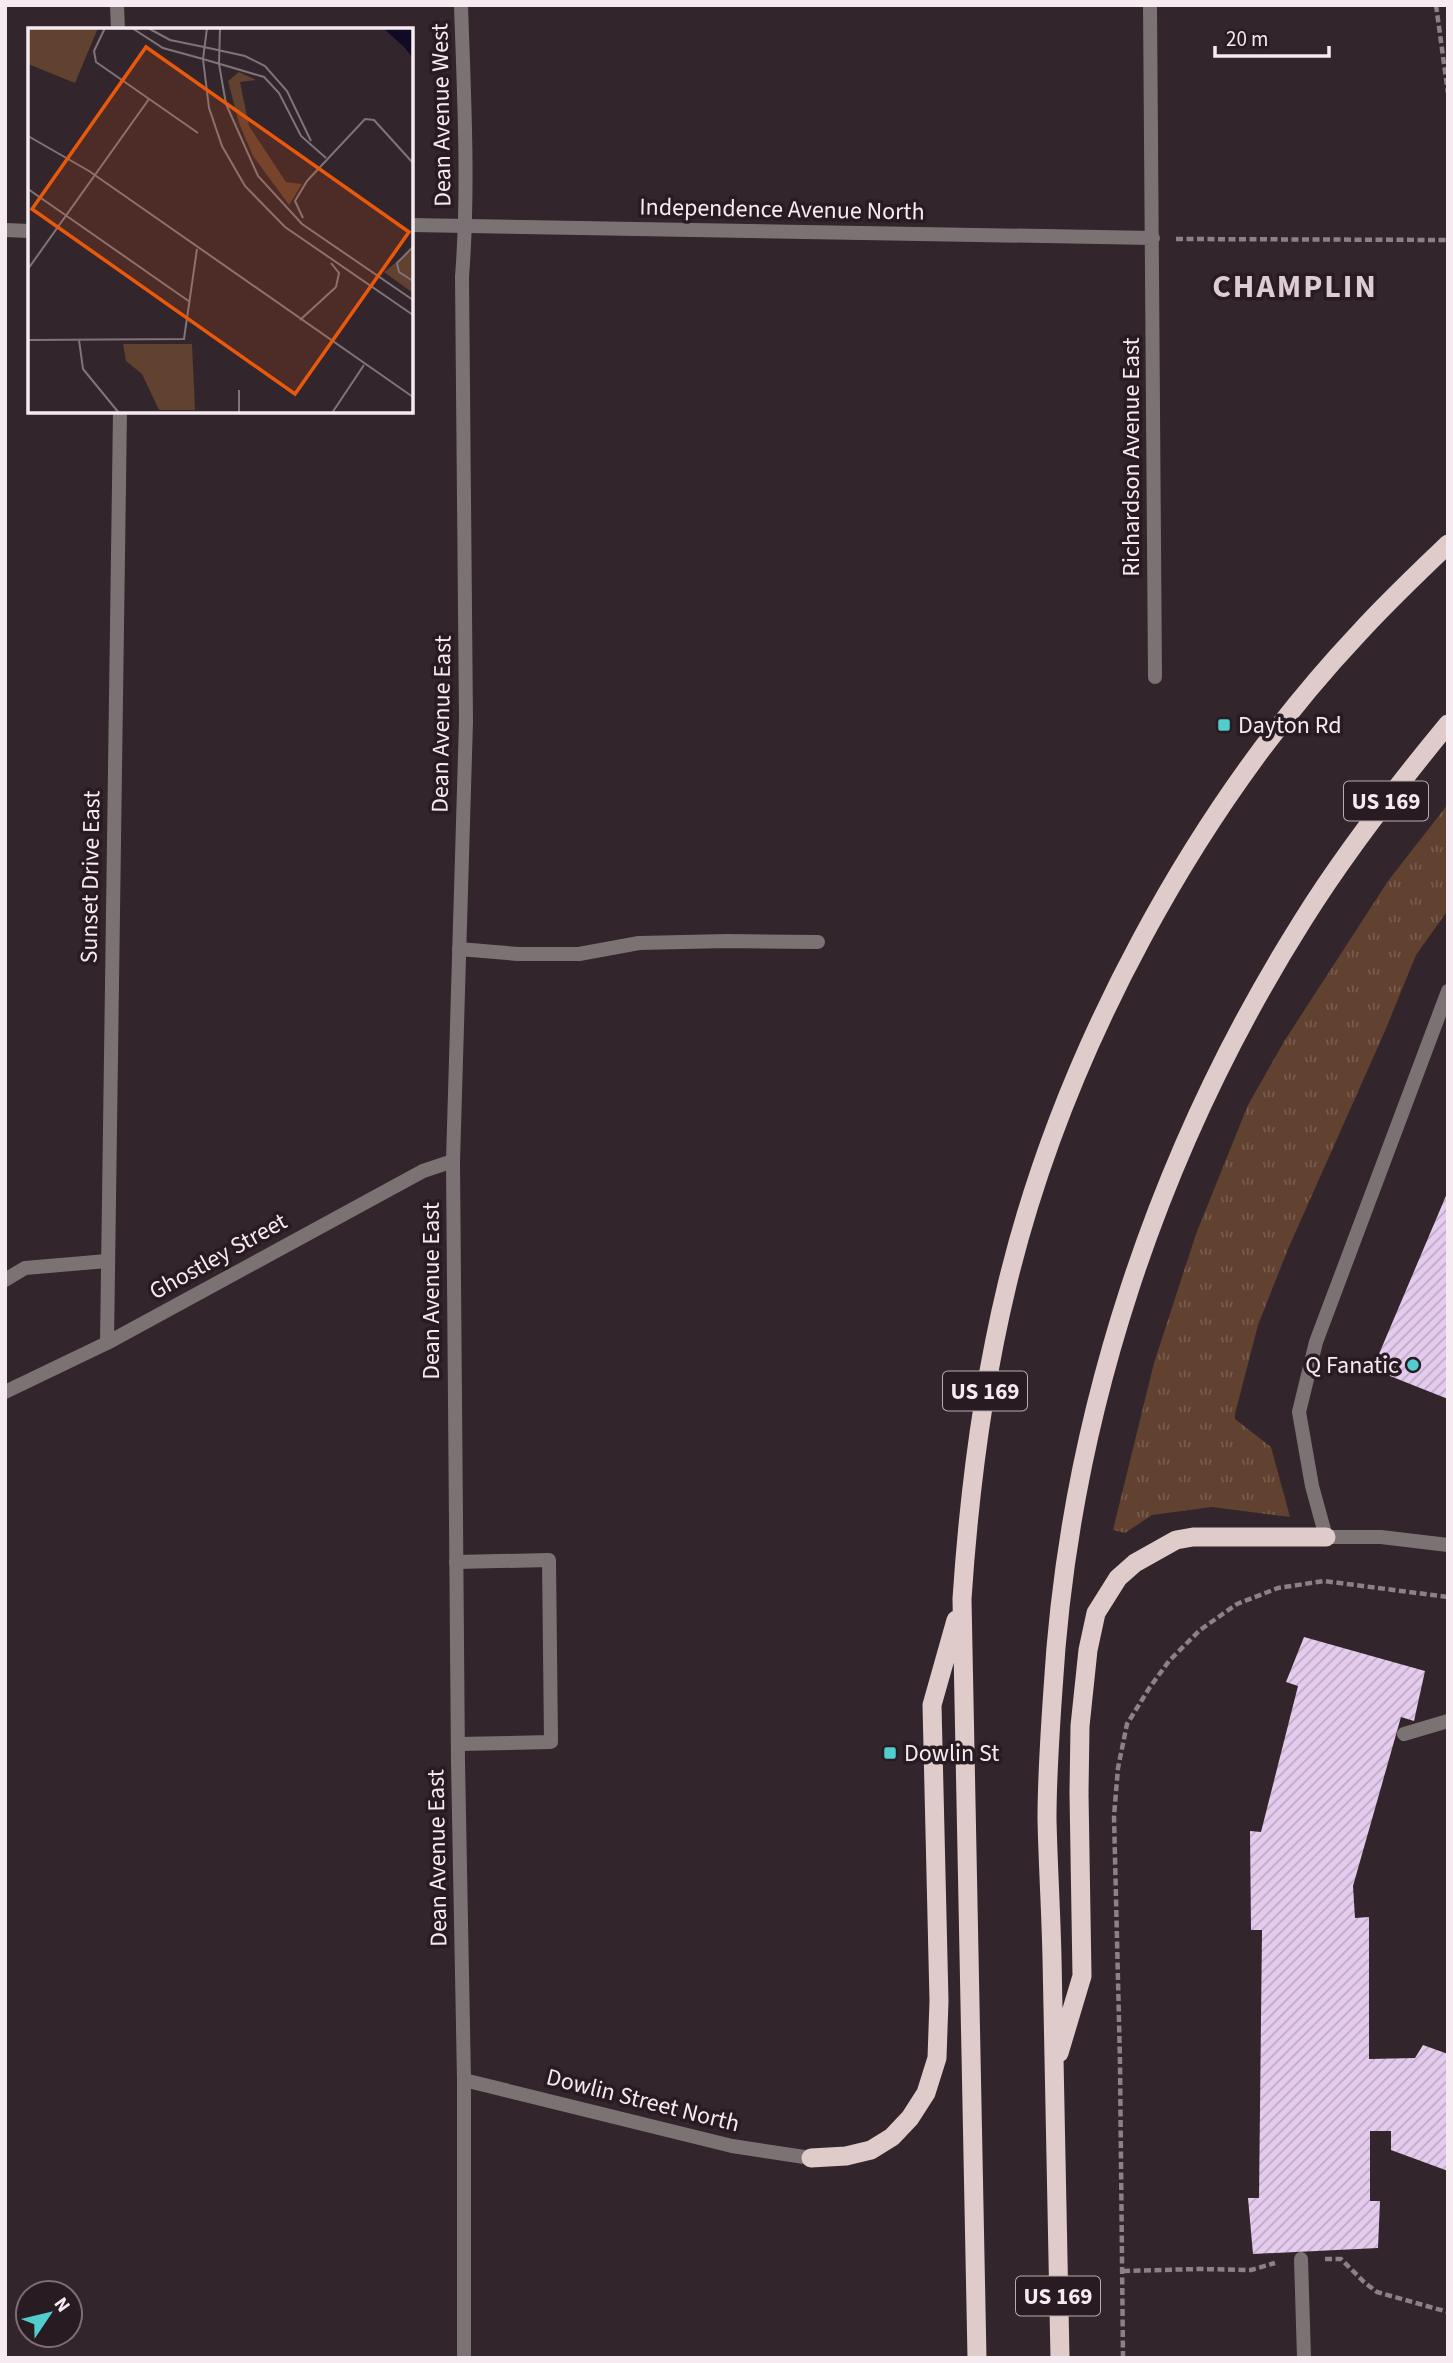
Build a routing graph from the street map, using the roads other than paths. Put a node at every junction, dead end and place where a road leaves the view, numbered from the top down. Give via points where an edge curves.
1 (117, 5) edge
2 (461, 5) edge
3 (1150, 5) edge
4 (118, 28) edge
5 (466, 224) junction
6 (413, 225) edge
7 (5, 230) edge
8 (28, 231) edge
9 (1153, 238) junction
10 (120, 413) edge
11 (1448, 544) edge
12 (1155, 677) dead end
13 (1448, 724) edge
14 (818, 942) dead end
15 (459, 949) junction
16 (1448, 991) edge
17 (453, 1161) junction
18 (107, 1261) junction
19 (5, 1280) edge
20 (107, 1343) junction
21 (5, 1392) edge
22 (1326, 1537) junction
23 (1448, 1545) edge
24 (456, 1562) junction
25 (962, 1599) junction
26 (1448, 1721) edge
27 (1404, 1734) dead end
28 (458, 1744) junction
29 (1054, 2071) junction
30 (464, 2080) junction
31 (811, 2158) joint
32 (1301, 2259) dead end
33 (464, 2358) edge
34 (977, 2358) edge
35 (1060, 2358) edge
36 (1304, 2358) edge

1 - 4 street
2 - 5 street, Dean Avenue West
3 - 9 street, Richardson Avenue East
5 - 6 street, Independence Avenue North
5 - 9 street, Independence Avenue North
5 - 15 street, Dean Avenue East via 462,277 466,721
7 - 8 street
9 - 12 street, Richardson Avenue East
10 - 18 street, Sunset Drive East
11 - 25 highway, US 169 via 1357,634 1263,749 1180,874 1098,1029 1037,1183 1007,1284 974,1465
13 - 29 highway, US 169 via 1366,828 1304,917 1226,1055 1154,1218 1108,1362 1081,1471 1053,1687 1047,1816
14 - 15 street via 639,943 579,954
15 - 17 street, Dean Avenue East
16 - 22 street via 1316,1342 1299,1412
17 - 20 street, Ghostley Street via 423,1171
17 - 24 street, Dean Avenue East
18 - 19 street via 25,1268
18 - 20 street, Sunset Drive East
20 - 21 street, Ghostley Street
22 - 23 street via 1381,1537
22 - 29 highway via 1193,1536 1176,1540 1118,1578 1096,1613 1087,1650 1080,1726 1082,1976
24 - 28 street, Dean Avenue East
24 - 28 street via 548,1560 550,1638 551,1742
25 - 31 highway via 932,1705 940,2001 937,2058 926,2093 892,2137 871,2150 846,2157
25 - 34 highway, US 169
26 - 27 street
28 - 30 street, Dean Avenue East
29 - 35 highway, US 169
30 - 31 street, Dowlin Street North via 732,2146
30 - 33 street, Dean Avenue East
32 - 36 street

